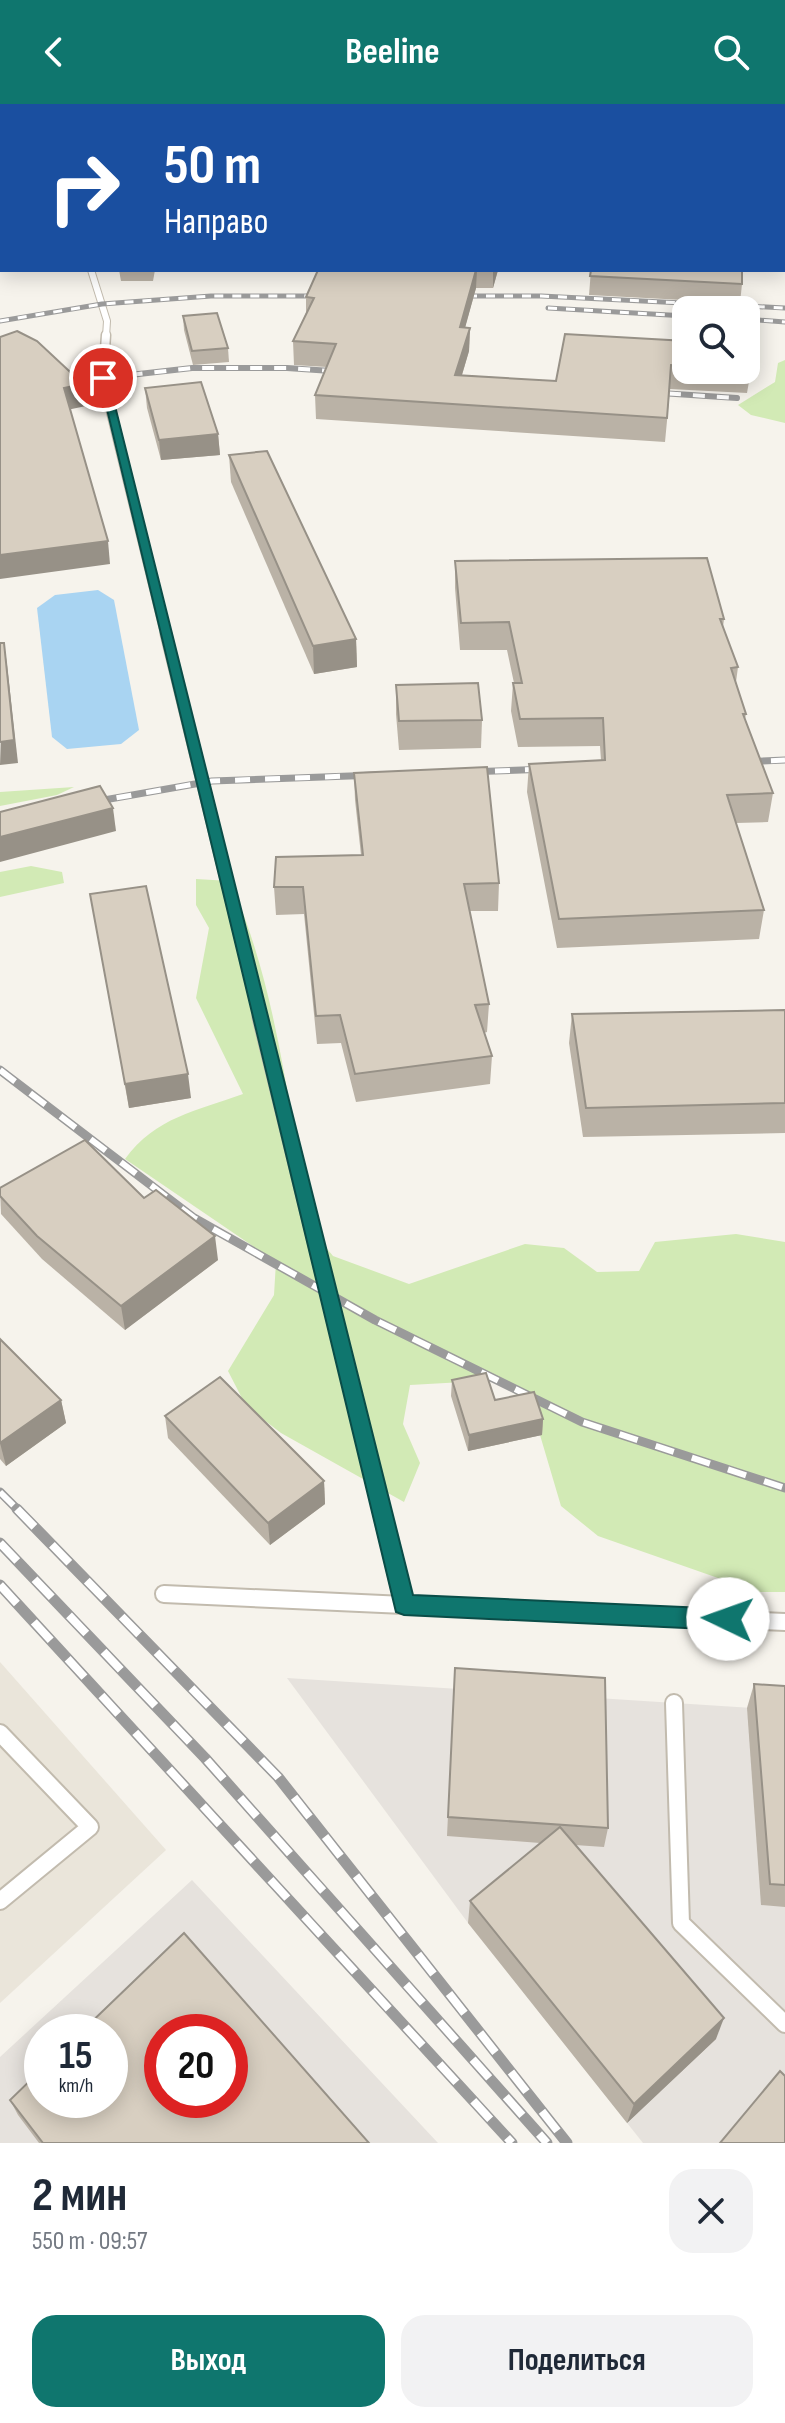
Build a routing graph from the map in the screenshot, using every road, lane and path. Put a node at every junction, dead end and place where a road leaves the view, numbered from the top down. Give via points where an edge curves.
1 (92, 272) edge
2 (164, 1594) dead end
3 (404, 1605) junction
4 (785, 1622) edge
5 (674, 1703) dead end
6 (0, 1733) edge
7 (0, 1901) edge
8 (785, 2024) edge

1 - 3 lane via 107,321 103,378
2 - 3 lane
3 - 4 lane
5 - 8 lane via 681,1923
6 - 7 lane via 90,1827

